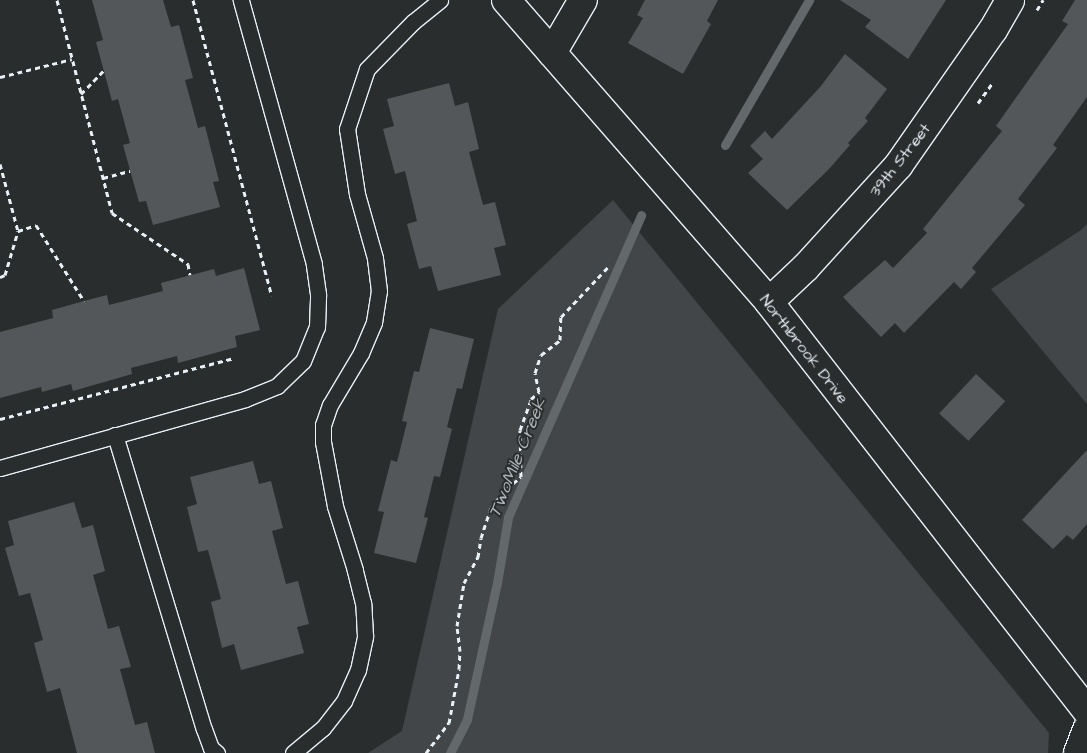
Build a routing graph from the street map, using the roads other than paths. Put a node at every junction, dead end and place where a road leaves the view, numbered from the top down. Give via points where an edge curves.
1 (241, 0) edge
2 (440, 0) edge
3 (506, 0) edge
4 (583, 0) edge
5 (1010, 0) edge
6 (552, 53) junction
7 (769, 302) junction
8 (115, 435) junction
9 (0, 468) edge
10 (1087, 711) edge
11 (1087, 730) edge
12 (217, 753) edge
13 (293, 753) edge
14 (1078, 753) edge

1 - 8 lane via 314,264 318,294 317,327 303,361 277,386 245,400
2 - 13 lane via 413,22 367,69 347,130 357,194 379,291 374,322 361,353 330,405 323,425 323,442 335,506 363,603 365,636 358,670 344,701 323,728
3 - 6 street, Northbrook Drive
4 - 6 street
5 - 7 street, 39th Street via 993,30 898,166 806,267
6 - 7 street, Northbrook Drive
7 - 10 street, Northbrook Drive
8 - 9 lane
8 - 12 lane via 204,730 211,748
11 - 14 street

